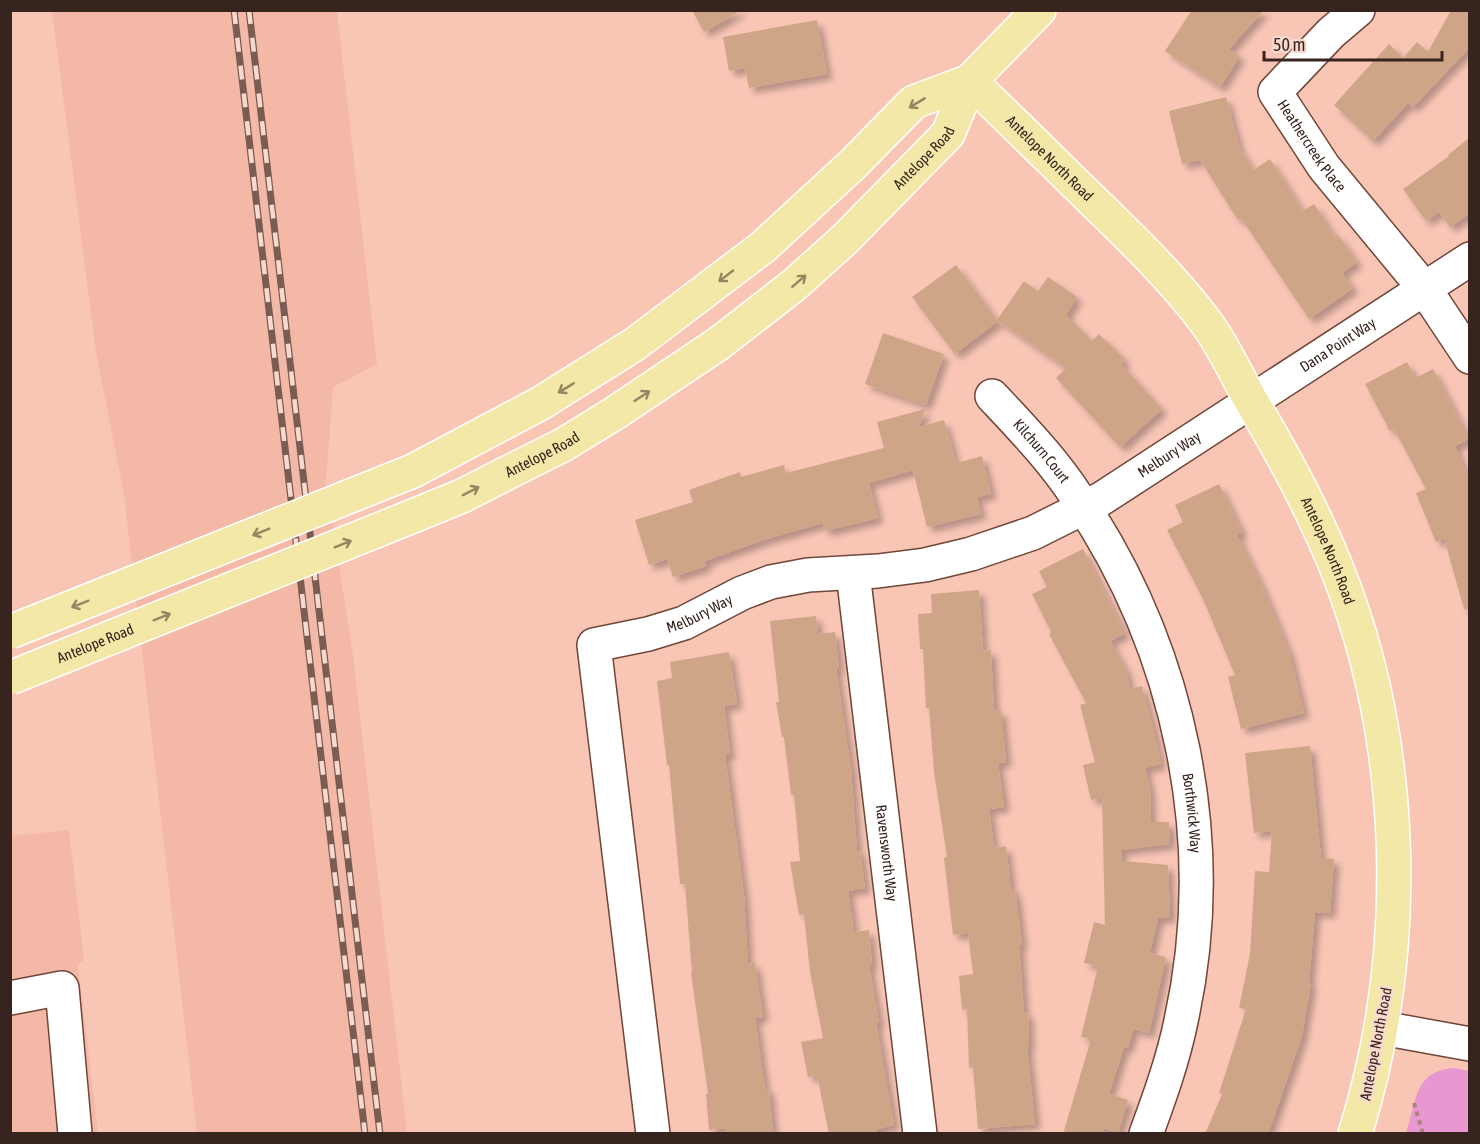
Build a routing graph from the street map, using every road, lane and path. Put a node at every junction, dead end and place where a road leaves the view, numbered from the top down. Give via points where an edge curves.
1 (1039, 10) edge
2 (1358, 10) edge
3 (970, 81) junction
4 (1470, 259) edge
5 (1424, 288) junction
6 (1470, 357) edge
7 (992, 396) dead end
8 (1251, 401) junction
9 (1085, 508) junction
10 (853, 573) junction
11 (10, 632) edge
12 (10, 678) edge
13 (10, 998) edge
14 (1382, 1028) junction
15 (1470, 1044) edge
16 (1414, 1103) dead end
17 (75, 1134) edge
18 (653, 1134) edge
19 (920, 1134) edge
20 (1146, 1134) edge
21 (1355, 1134) edge
22 (1424, 1134) edge

1 - 3 main road, Antelope Road
2 - 5 street, Heathercreek Place via 1330,33 1275,92 1324,167
3 - 8 main road, Antelope North Road via 1159,265 1208,324
3 -> 11 main road, Antelope Road, bridge via 914,102 763,247 635,344 541,403 413,471
12 -> 3 main road, Antelope Road, bridge via 462,496 615,414 718,344 845,239 948,134
4 - 5 street, Dana Point Way
5 - 6 street
5 - 8 street, Dana Point Way
7 - 9 street, Kilchurn Court via 1033,439
8 - 9 street, Melbury Way
8 - 14 main road, Antelope North Road via 1285,457 1323,536 1353,615 1372,683 1386,758 1393,833 1392,944
9 - 10 street, Melbury Way via 1033,533 971,554
9 - 20 street, Borthwick Way via 1134,596 1160,661 1182,740 1195,833 1197,892 1193,950 1182,1020
10 - 18 street, Melbury Way via 771,582 684,623 594,645
10 - 19 street, Ravensworth Way
13 - 17 street via 62,988
14 - 15 street
14 - 21 main road, Antelope North Road
16 - 22 path

